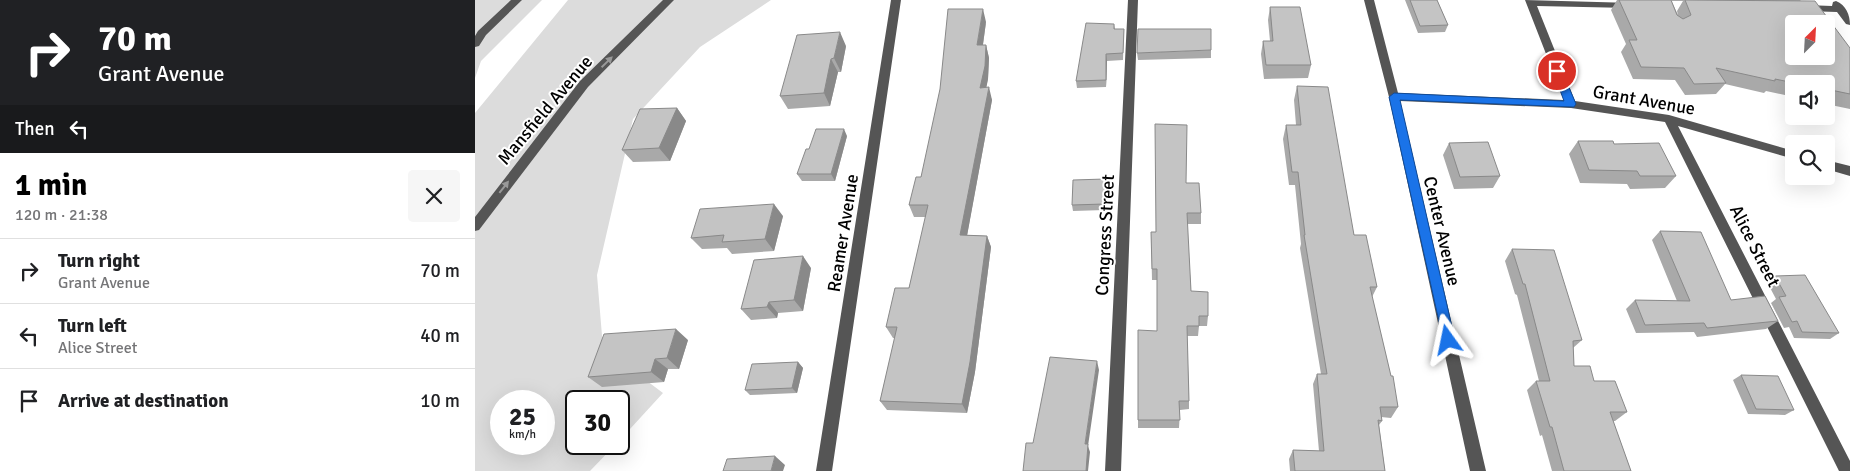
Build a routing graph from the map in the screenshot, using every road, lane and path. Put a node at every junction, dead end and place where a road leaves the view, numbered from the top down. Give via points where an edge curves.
1 (517, 0) edge
2 (669, 0) edge
3 (896, 0) edge
4 (1133, 0) edge
5 (1369, 0) edge
6 (1833, 0) edge
7 (1530, 2) edge
8 (1639, 5) edge
9 (1793, 8) edge
10 (1840, 9) junction
11 (1850, 22) edge
12 (475, 44) edge
13 (1394, 97) junction
14 (1571, 104) junction
15 (1669, 119) junction
16 (1785, 152) edge
17 (1835, 167) edge
18 (1850, 171) edge
19 (475, 226) edge
20 (824, 471) edge
21 (1113, 471) edge
22 (1478, 471) edge
23 (1847, 471) edge

1 - 12 street via 482,33
19 -> 2 street, Mansfield Avenue via 584,84
3 - 20 street, Reamer Avenue
4 - 21 street, Congress Street
5 - 13 street, Center Avenue
6 - 10 street
7 - 8 street
7 - 14 street
9 - 10 street
10 - 11 street
13 - 14 street, Grant Avenue
13 - 22 street, Center Avenue
14 - 15 street, Grant Avenue
15 - 16 street, Grant Avenue
15 - 23 street, Alice Street
17 - 18 street

